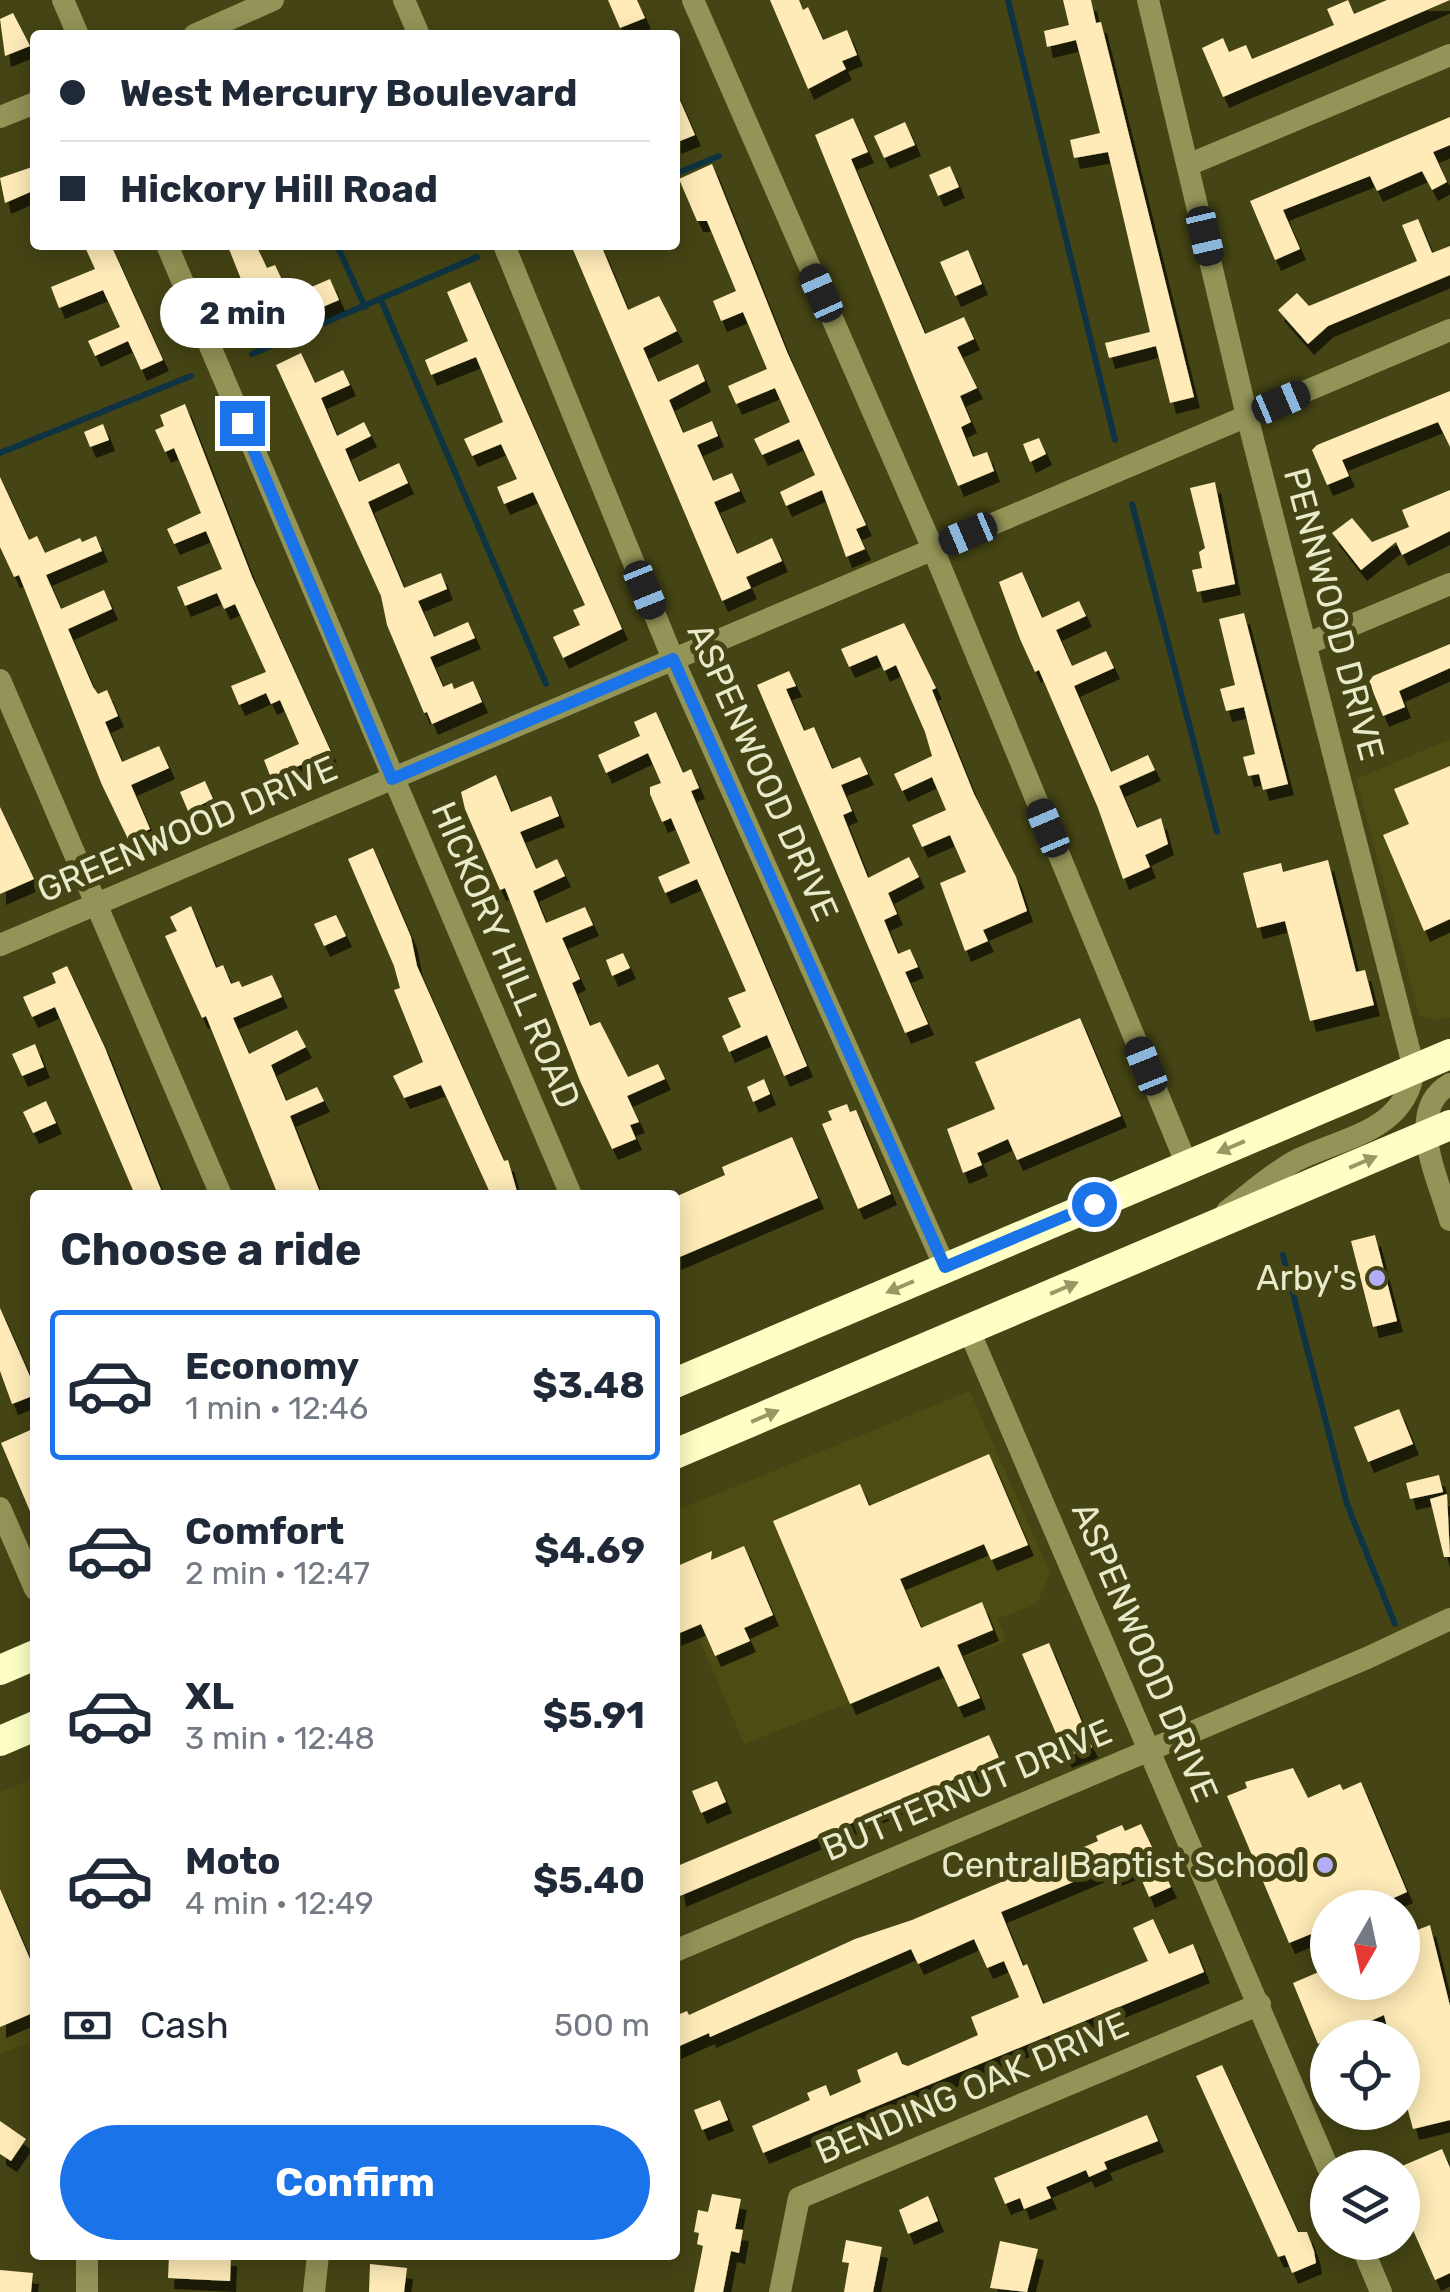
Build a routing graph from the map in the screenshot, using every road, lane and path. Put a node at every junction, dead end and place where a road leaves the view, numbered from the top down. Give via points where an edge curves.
1 (64, 0) edge
2 (273, 0) edge
3 (404, 0) edge
4 (693, 0) edge
5 (1148, 0) edge
6 (76, 30) edge
7 (205, 30) edge
8 (417, 30) edge
9 (1450, 55) edge
10 (30, 105) edge
11 (0, 117) edge
12 (1188, 164) junction
13 (169, 250) edge
14 (506, 250) edge
15 (1450, 330) edge
16 (1247, 416) junction
17 (932, 549) junction
18 (1450, 584) edge
19 (1308, 644) junction
20 (673, 659) junction
21 (0, 680) edge
22 (392, 779) junction
23 (95, 906) junction
24 (0, 946) edge
25 (1450, 1054) edge
26 (1414, 1069) junction
27 (1450, 1084) edge
28 (1438, 1130) edge
29 (1187, 1165) junction
30 (219, 1190) edge
31 (569, 1190) edge
32 (1450, 1220) edge
33 (1200, 1231) junction
34 (945, 1267) junction
35 (968, 1328) junction
36 (680, 1381) edge
37 (680, 1452) edge
38 (0, 1508) edge
39 (30, 1577) edge
40 (1450, 1619) edge
41 (30, 1657) edge
42 (0, 1670) edge
43 (30, 1728) edge
44 (0, 1741) edge
45 (1149, 1751) junction
46 (680, 1949) edge
47 (1260, 2004) junction
48 (1321, 2150) edge
49 (87, 2260) edge
50 (317, 2260) edge
51 (1367, 2260) edge
52 (87, 2292) edge
53 (314, 2292) edge
54 (780, 2292) edge
55 (1380, 2292) edge

1 - 6 street
2 - 7 street
3 - 8 street
4 - 17 street
5 - 12 street, PENNWOOD DRIVE
9 - 12 street
10 - 11 street
12 - 16 street, PENNWOOD DRIVE
13 - 22 street, HICKORY HILL ROAD
14 - 20 street, ASPENWOOD DRIVE
15 - 16 street, GREENWOOD DRIVE
16 - 17 street, GREENWOOD DRIVE
16 - 19 street, PENNWOOD DRIVE
17 - 20 street, GREENWOOD DRIVE
17 - 29 street
18 - 19 street
19 - 26 street, PENNWOOD DRIVE
20 - 22 street, GREENWOOD DRIVE
20 - 34 street, ASPENWOOD DRIVE
21 - 23 street
22 - 23 street, GREENWOOD DRIVE
22 - 31 street, HICKORY HILL ROAD
23 - 24 street, GREENWOOD DRIVE
23 - 30 street
25 - 26 highway
26 -> 29 highway
26 - 33 street via 1409,1093 1388,1120 1294,1162
27 - 28 street via 1427,1106
28 - 32 street
33 -> 28 highway
29 - 34 highway
35 -> 33 highway
34 -> 36 highway
37 -> 35 highway
35 - 45 street, ASPENWOOD DRIVE
38 - 39 street
40 - 45 street, BUTTERNUT DRIVE
41 - 42 highway
43 - 44 highway
45 - 46 street, BUTTERNUT DRIVE
45 - 47 street, ASPENWOOD DRIVE
47 - 48 street, ASPENWOOD DRIVE
47 - 54 street, BENDING OAK DRIVE via 799,2198
49 - 52 street
50 - 53 street
51 - 55 street

